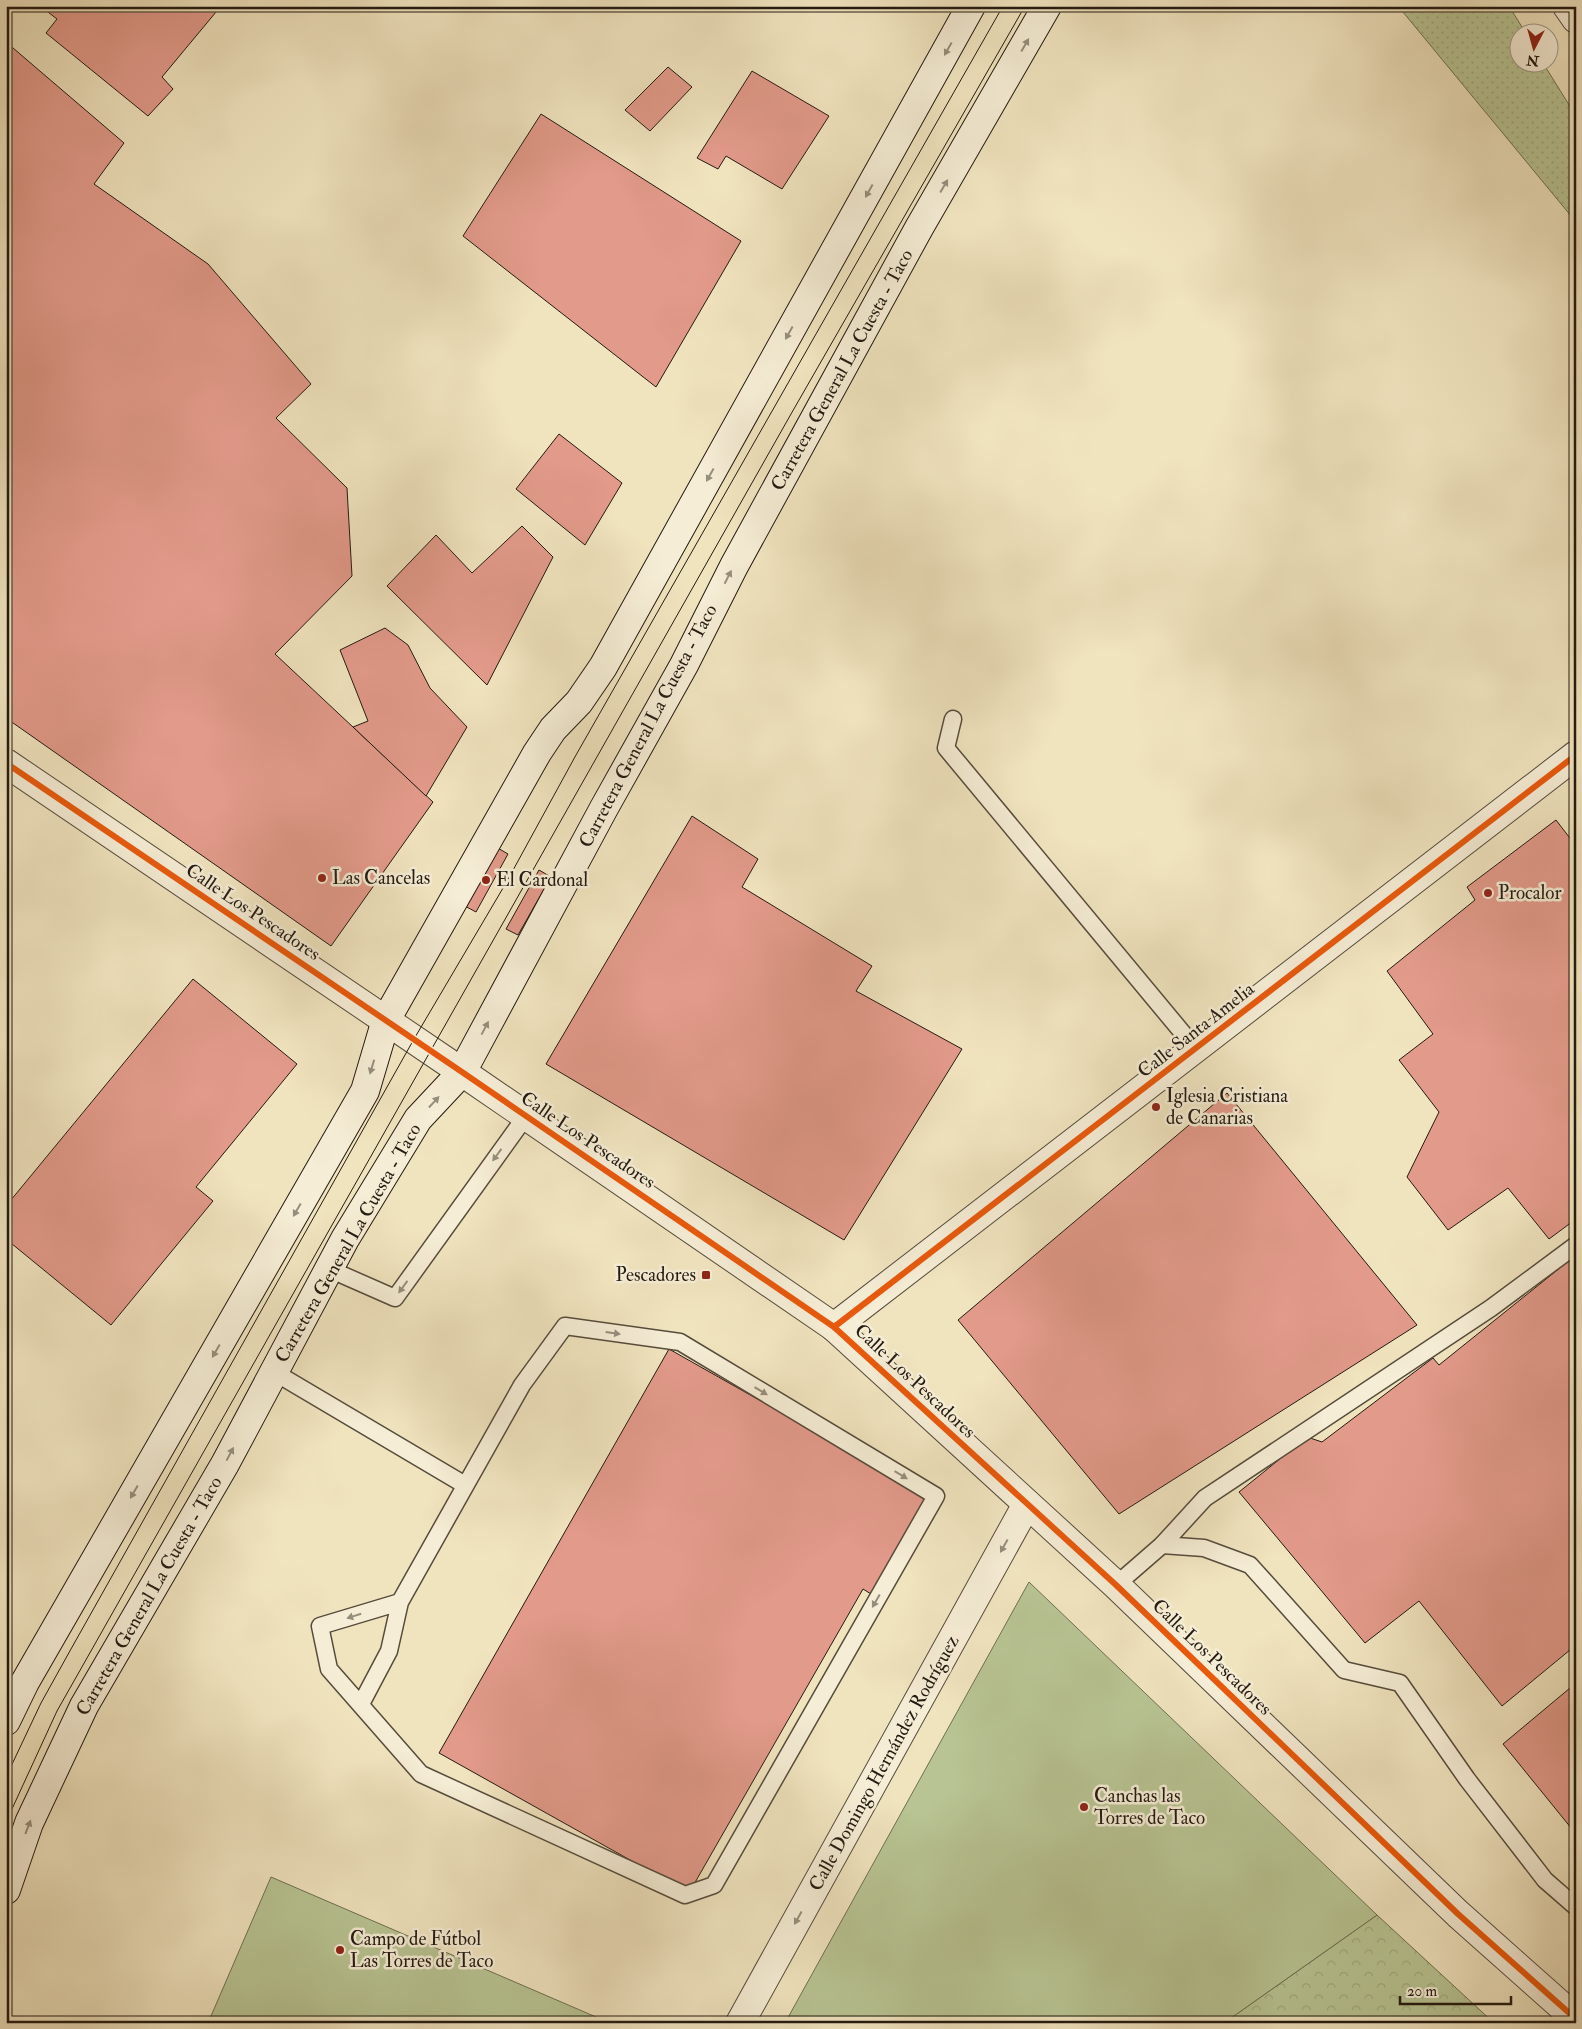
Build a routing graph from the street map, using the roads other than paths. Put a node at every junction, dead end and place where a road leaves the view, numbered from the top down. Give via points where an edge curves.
1 (971, 6) edge
2 (1047, 6) edge
3 (1567, 6) edge
4 (1576, 19) edge
5 (953, 719) dead end
6 (1576, 755) edge
7 (6, 763) edge
8 (386, 1020) junction
9 (1196, 1049) junction
10 (462, 1072) junction
11 (526, 1116) junction
12 (1576, 1245) edge
13 (329, 1269) junction
14 (834, 1327) junction
15 (274, 1372) junction
16 (465, 1484) junction
17 (1027, 1504) junction
18 (1162, 1545) junction
19 (1116, 1585) junction
20 (400, 1602) junction
21 (361, 1704) junction
22 (6, 1721) edge
23 (6, 1890) edge
24 (1576, 1907) edge
25 (1576, 2019) edge
26 (740, 2023) edge

1 -> 8 main road via 603,668 537,753
10 -> 2 main road, Carretera General La Cuesta - Taco via 919,228
3 - 4 main road
5 - 9 lane via 946,748
6 - 9 main road, Calle Santa Amelia
7 - 8 main road, Calle Los Pescadores
8 - 10 main road, Calle Los Pescadores
8 -> 22 main road via 365,1091 25,1682
9 - 14 main road, Calle Santa Amelia
10 - 11 main road, Calle Los Pescadores
13 -> 10 main road, Carretera General La Cuesta - Taco via 418,1119
11 -> 13 lane via 395,1298
11 - 14 main road, Calle Los Pescadores
12 - 18 lane via 1491,1308 1205,1498
13 - 15 main road, Carretera General La Cuesta - Taco
14 - 17 main road, Calle Los Pescadores
15 - 16 lane
23 -> 15 main road, Carretera General La Cuesta - Taco via 30,1823 84,1706 225,1464
16 - 20 lane
16 -> 21 lane via 522,1385 565,1326 680,1342 936,1496 714,1885 685,1895 421,1774
17 - 19 main road, Calle Los Pescadores
17 -> 26 main road, Calle Domingo Hernández Rodríguez
18 - 19 lane
18 - 24 lane via 1204,1548 1250,1565 1344,1670 1400,1683 1466,1779 1545,1880
19 - 25 main road, Calle Los Pescadores via 1458,1914
20 - 21 lane via 389,1651
20 -> 21 lane via 320,1626 330,1669

